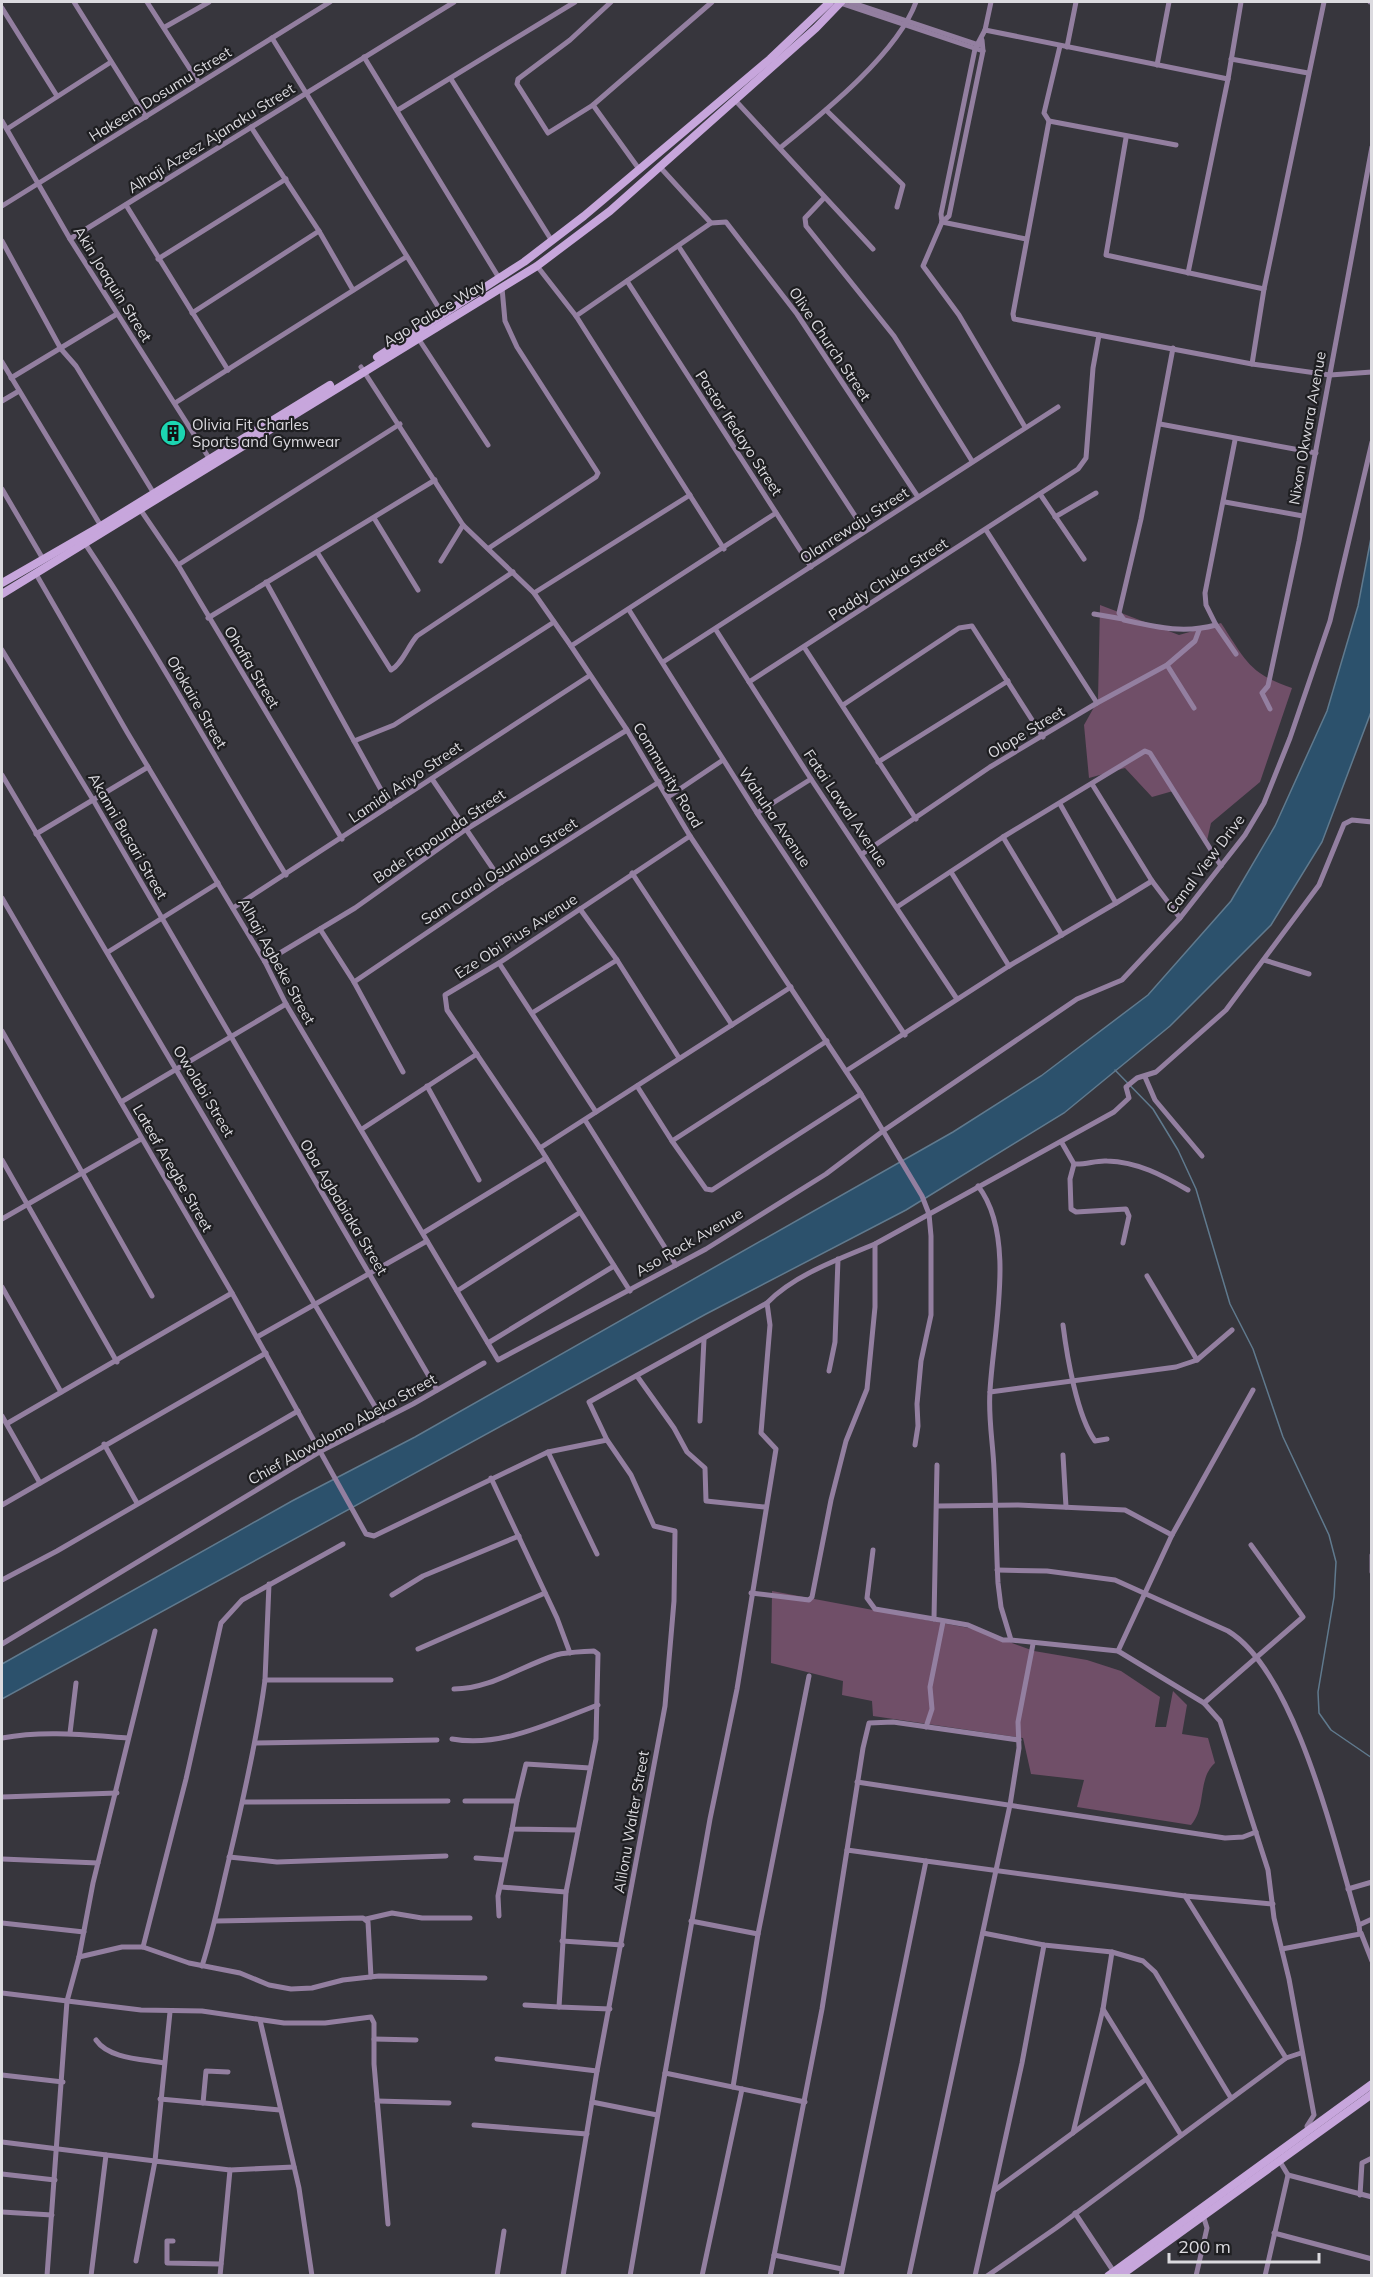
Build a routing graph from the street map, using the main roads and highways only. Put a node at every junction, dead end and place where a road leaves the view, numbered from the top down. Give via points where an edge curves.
1 (830, 2) edge
2 (841, 2) edge
3 (600, 202) junction
4 (592, 209) junction
5 (606, 214) junction
6 (597, 221) junction
7 (363, 369) junction
8 (2, 583) edge
9 (2, 594) edge
10 (1371, 2084) edge
11 (1371, 2094) edge
12 (1232, 2190) junction
13 (1114, 2274) edge

1 - 3 main road, Ago Palace Way via 770,59
2 - 5 main road, Ago Palace Way
3 - 4 main road, Ago Palace Way
3 - 5 main road
4 - 6 main road
4 - 7 main road, Ago Palace Way via 500,278
5 - 6 main road, Ago Palace Way
6 - 7 main road, Ago Palace Way via 537,266
7 - 8 main road, Ago Palace Way
7 - 9 main road, Ago Palace Way
10 - 12 main road
11 - 12 main road
12 - 13 main road
12 - 13 main road via 1203,2215

